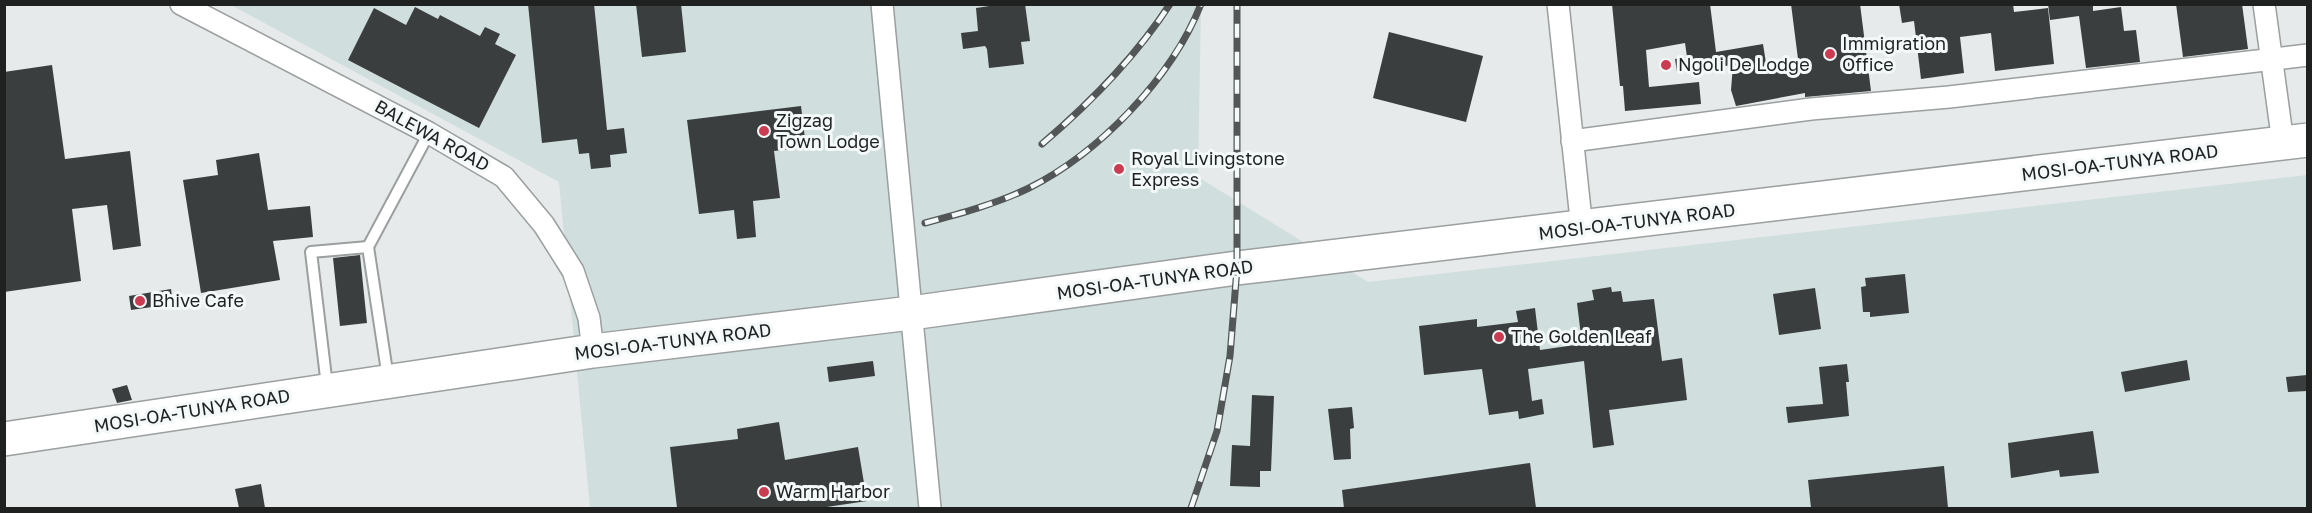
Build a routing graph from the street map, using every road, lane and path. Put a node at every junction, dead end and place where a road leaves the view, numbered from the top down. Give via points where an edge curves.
1 (181, 4) edge
2 (882, 4) edge
3 (1558, 4) edge
4 (2264, 4) edge
5 (2307, 55) edge
6 (2271, 59) junction
7 (429, 133) junction
8 (1572, 141) junction
9 (2295, 141) edge
10 (1582, 229) junction
11 (368, 248) junction
12 (911, 313) junction
13 (592, 351) junction
14 (389, 382) junction
15 (327, 391) junction
16 (4, 439) edge
17 (930, 508) edge

1 - 7 street, BALEWA ROAD
2 - 12 street
3 - 8 street
4 - 6 street
5 - 6 street
6 - 8 street
6 - 9 street
7 - 11 lane
7 - 13 street, BALEWA ROAD via 504,177 544,225 573,271 589,318
8 - 10 street
9 - 10 highway, MOSI-OA-TUNYA ROAD
10 - 12 highway, MOSI-OA-TUNYA ROAD via 1237,268
11 - 14 lane
11 - 15 lane via 311,252
12 - 13 highway, MOSI-OA-TUNYA ROAD
12 - 17 street
13 - 14 highway, MOSI-OA-TUNYA ROAD
14 - 15 highway, MOSI-OA-TUNYA ROAD
15 - 16 highway, MOSI-OA-TUNYA ROAD

